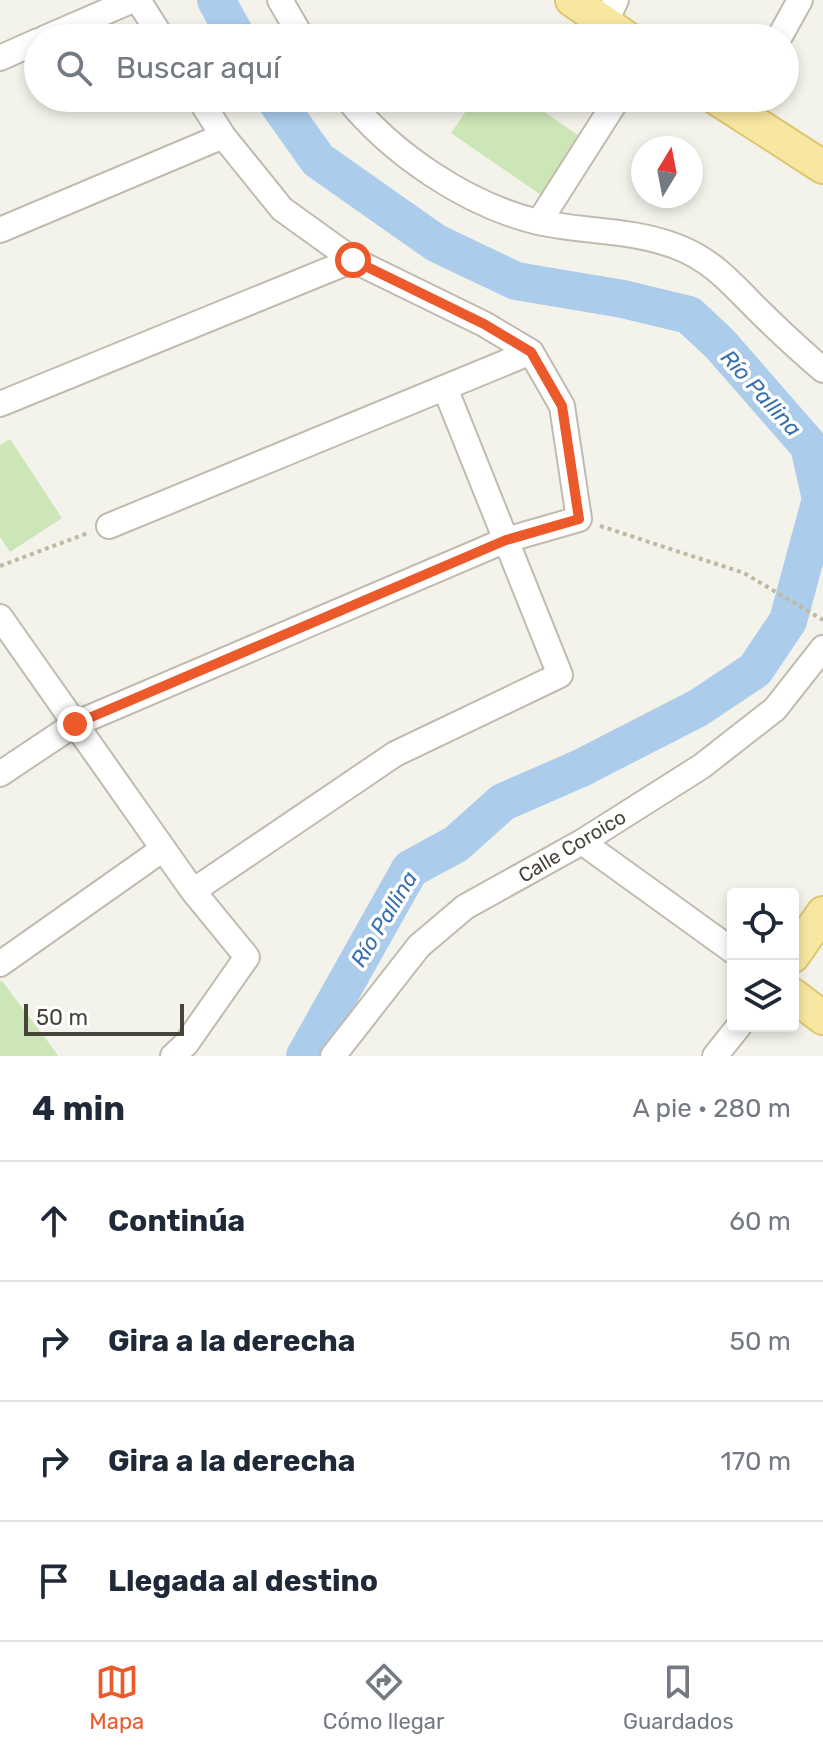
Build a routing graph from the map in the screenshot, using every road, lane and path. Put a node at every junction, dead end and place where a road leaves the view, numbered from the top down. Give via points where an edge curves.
1 (136, 0) edge
2 (280, 0) edge
3 (572, 0) edge
4 (800, 0) edge
5 (616, 20) edge
6 (79, 24) edge
7 (152, 24) edge
8 (294, 24) edge
9 (787, 24) edge
10 (24, 47) edge
11 (0, 58) edge
12 (208, 112) edge
13 (361, 112) edge
14 (609, 112) edge
15 (747, 112) edge
16 (223, 136) junction
17 (823, 167) edge
18 (539, 222) junction
19 (0, 230) edge
20 (353, 260) junction
21 (531, 352) junction
22 (823, 370) edge
23 (445, 388) junction
24 (0, 404) edge
25 (579, 519) junction
26 (109, 526) joint
27 (506, 540) junction
28 (0, 566) edge
29 (0, 617) edge
30 (823, 620) edge
31 (823, 648) edge
32 (75, 724) junction
33 (0, 774) edge
34 (582, 842) junction
35 (163, 849) junction
36 (193, 891) junction
37 (823, 913) edge
38 (727, 947) edge
39 (799, 947) edge
40 (0, 964) edge
41 (799, 1000) edge
42 (823, 1018) edge
43 (734, 1032) edge
44 (173, 1056) edge
45 (333, 1056) edge
46 (715, 1056) edge

1 - 6 street
1 - 7 street
2 - 8 street
3 - 5 main road
4 - 9 street
10 - 11 street
12 - 16 street
13 - 18 street via 412,162 487,205
14 - 18 street
15 - 17 main road
16 - 19 street
16 - 20 street via 282,209
18 - 22 street via 610,230 675,246 717,267
20 - 21 street
20 - 24 street
21 - 23 street
21 - 25 street via 562,406
23 - 26 street
23 - 27 street
25 - 27 street
25 - 30 path via 744,573
26 - 28 path
27 - 32 street
27 - 36 street via 560,675 395,754
29 - 32 street
31 - 34 street, Calle Coroico via 775,709 702,766
32 - 33 street
32 - 35 street
34 - 38 street
34 - 45 street, Calle Coroico via 465,907 419,946
35 - 36 street
35 - 40 street
36 - 44 street via 247,957
37 - 39 main road
41 - 42 main road
43 - 46 street

